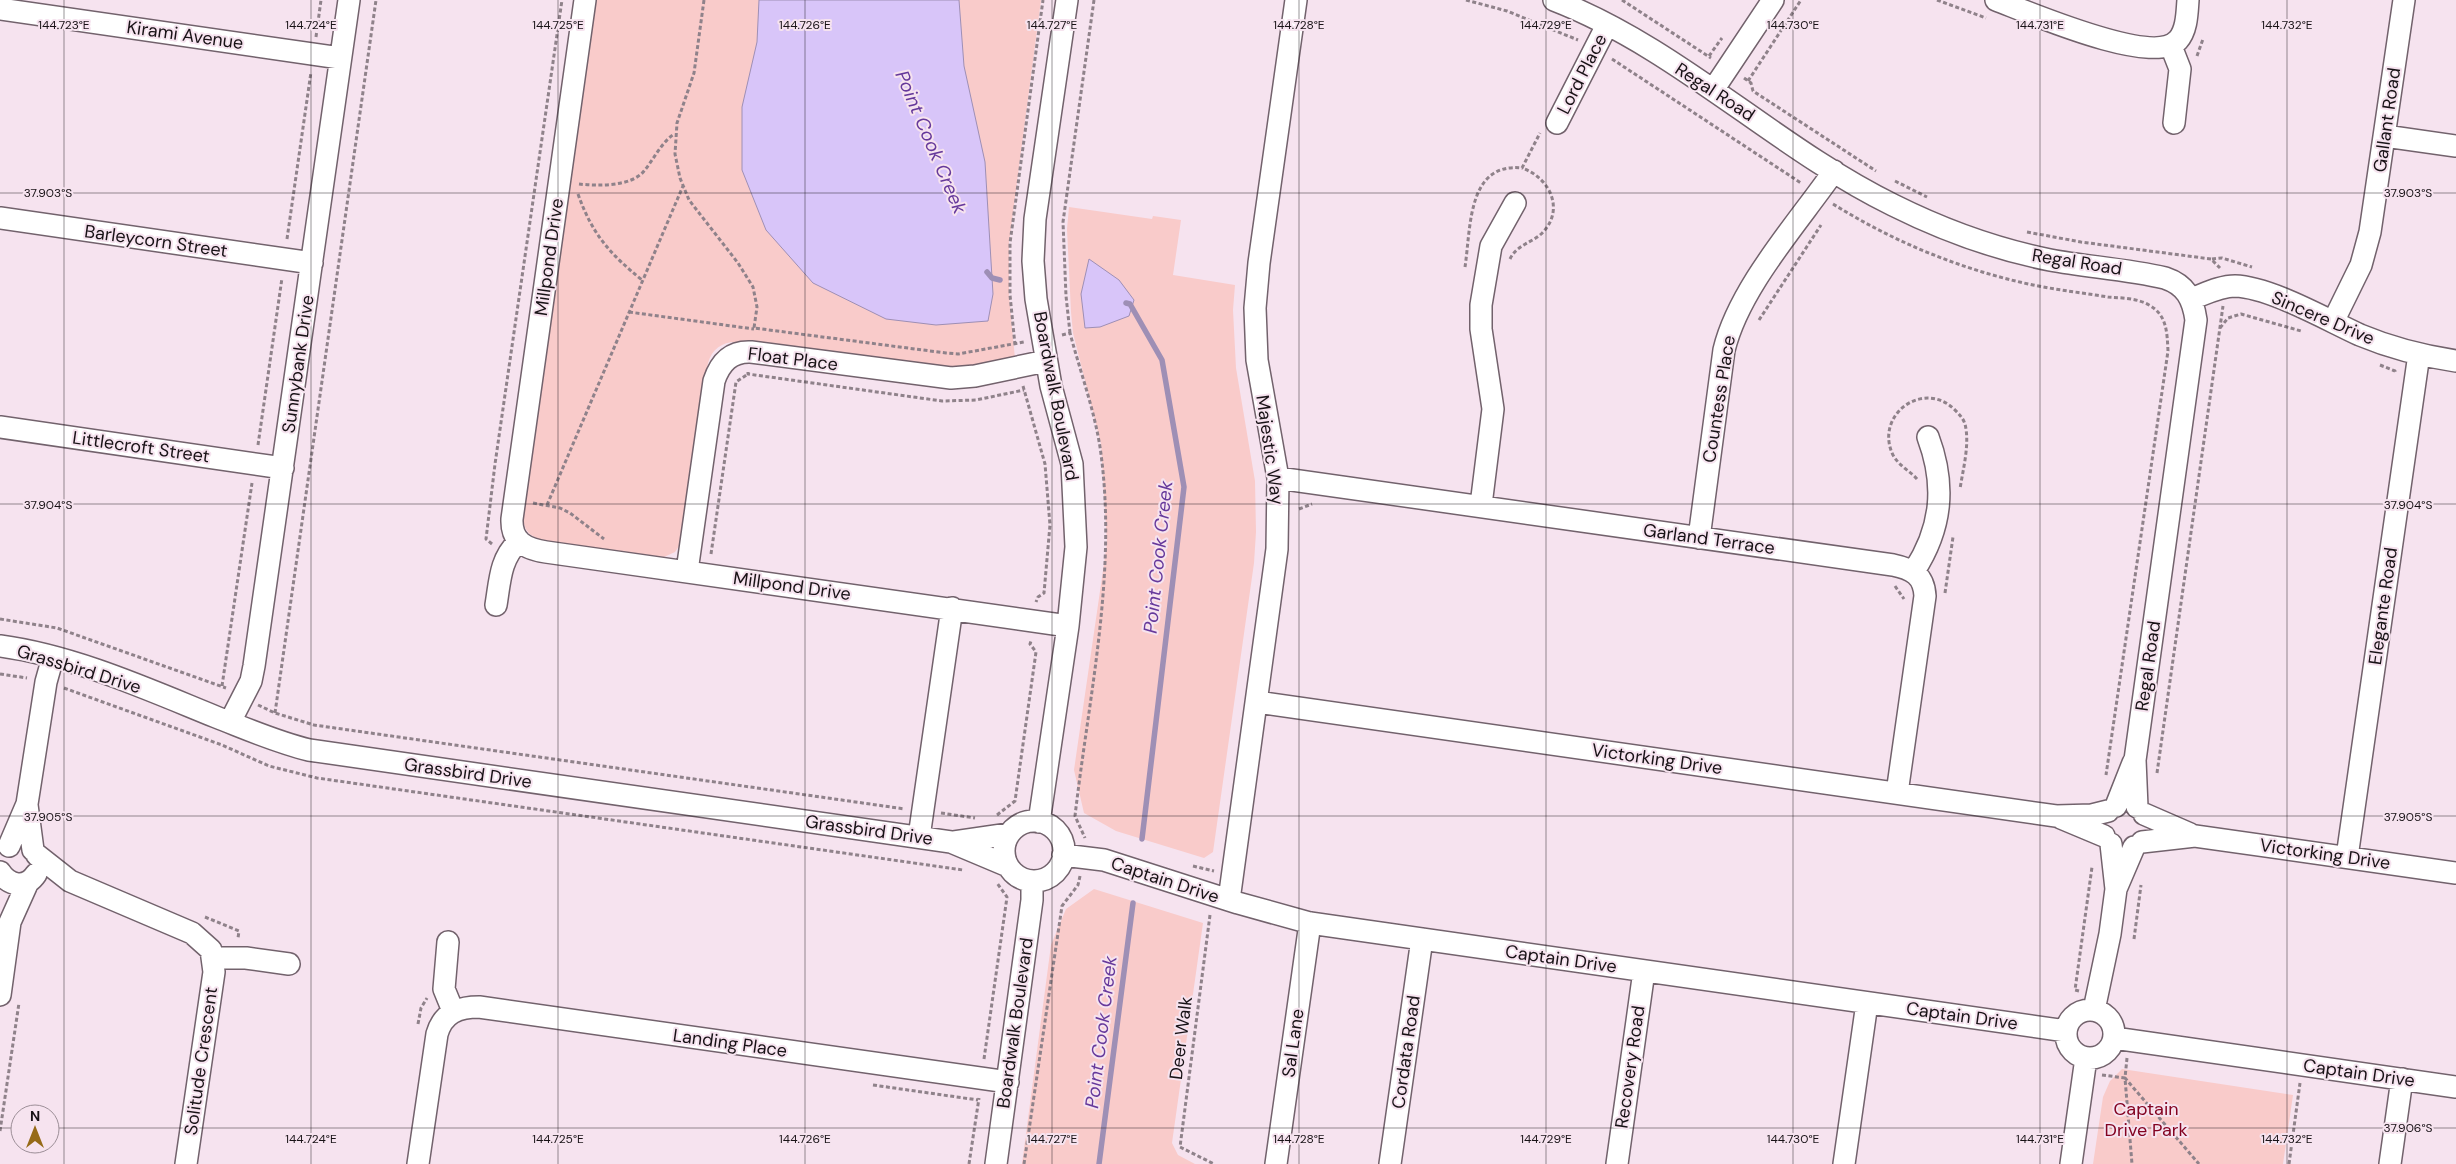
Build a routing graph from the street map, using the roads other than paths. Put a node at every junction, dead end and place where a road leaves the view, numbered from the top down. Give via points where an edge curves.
1 (349, 0) edge
2 (585, 0) edge
3 (1066, 0) edge
4 (1296, 0) edge
5 (1554, 0) edge
6 (1773, 0) edge
7 (2188, 0) edge
8 (2404, 0) edge
9 (2008, 2) edge
10 (0, 9) edge
11 (1607, 25) junction
12 (2171, 46) junction
13 (340, 58) junction
14 (1714, 90) junction
15 (1557, 123) dead end
16 (2174, 123) dead end
17 (2384, 136) junction
18 (2456, 146) edge
19 (1834, 171) junction
20 (1515, 203) dead end
21 (0, 218) edge
22 (312, 263) junction
23 (2191, 299) junction
24 (2333, 322) junction
25 (2419, 354) junction
26 (1046, 361) junction
27 (2456, 361) edge
28 (0, 427) edge
29 (1928, 437) dead end
30 (283, 468) junction
31 (1287, 479) junction
32 (1481, 505) junction
33 (1699, 538) junction
34 (512, 549) junction
35 (687, 571) junction
36 (1914, 571) junction
37 (496, 605) dead end
38 (952, 608) junction
39 (1068, 626) junction
40 (0, 646) edge
41 (53, 658) junction
42 (1257, 702) junction
43 (230, 722) junction
44 (2134, 760) junction
45 (1897, 793) junction
46 (27, 804) junction
47 (2112, 808) junction
48 (2140, 810) junction
49 (2056, 816) junction
50 (1040, 822) junction
51 (1009, 834) junction
52 (2195, 836) junction
53 (919, 837) junction
54 (2107, 840) junction
55 (951, 842) junction
56 (2138, 845) junction
57 (3, 851) edge
58 (35, 852) junction
59 (1064, 856) junction
60 (2347, 857) junction
61 (2456, 873) edge
62 (1002, 874) junction
63 (1, 875) edge
64 (31, 880) junction
65 (70, 881) junction
66 (1032, 881) junction
67 (2116, 889) junction
68 (1221, 897) junction
69 (10, 922) junction
70 (1310, 923) junction
71 (1422, 939) junction
72 (448, 942) dead end
73 (213, 958) junction
74 (289, 964) dead end
75 (1644, 971) junction
76 (10, 996) edge
77 (2096, 1002) junction
78 (1867, 1003) junction
79 (453, 1011) junction
80 (2066, 1031) junction
81 (2122, 1039) junction
82 (2085, 1065) junction
83 (2402, 1079) junction
84 (1008, 1082) junction
85 (2456, 1087) edge
86 (186, 1164) edge
87 (418, 1164) edge
88 (996, 1164) edge
89 (1276, 1164) edge
90 (1390, 1164) edge
91 (1616, 1164) edge
92 (1844, 1164) edge
93 (2071, 1164) edge
94 (2390, 1164) edge

1 - 13 street, Sunnybank Drive
2 - 34 street, Millpond Drive via 514,500
3 - 26 street, Boardwalk Boulevard via 1034,219 1033,261
4 - 31 street, Majestic Way via 1255,308 1257,360
5 - 11 street, Regal Road
6 - 14 street
7 - 12 street via 2182,35
8 - 17 street, Gallant Road
9 - 12 street via 2114,42 2150,48
10 - 13 street, Kirami Avenue
11 - 14 street, Regal Road
11 - 15 street, Lord Place
12 - 16 street via 2180,69
13 - 22 street, Sunnybank Drive
14 - 19 street, Regal Road
17 - 18 street
17 - 24 street, Gallant Road via 2366,249
19 - 23 street, Regal Road via 1891,205 1952,232 2049,260 2165,278 2182,286
19 - 33 street, Countess Place via 1826,199 1776,252 1729,329
20 - 32 street via 1491,246 1480,305 1493,409
21 - 22 street, Barleycorn Street
22 - 30 street, Sunnybank Drive
23 - 24 street, Sincere Drive via 2224,287 2239,286
23 - 44 street, Regal Road via 2196,320
24 - 25 street, Sincere Drive via 2377,342
25 - 27 street, Sincere Drive
25 - 60 street, Elegante Road
26 - 35 street, Float Place via 951,378 751,352 733,355 720,366 714,381
26 - 39 street, Boardwalk Boulevard via 1072,464 1075,491 1076,547
28 - 30 street, Littlecroft Street
29 - 36 street via 1935,455 1940,488 1931,542
30 - 43 street, Sunnybank Drive via 251,681
31 - 32 street, Garland Terrace
31 - 42 street, Majestic Way
32 - 33 street, Garland Terrace
33 - 36 street, Garland Terrace via 1893,565
34 - 35 street, Millpond Drive via 528,548
34 - 37 street, Millpond Drive via 501,570
35 - 38 street, Millpond Drive
36 - 45 street via 1922,582 1925,596
38 - 39 street, Millpond Drive
38 - 53 street
39 - 50 street, Boardwalk Boulevard
40 - 41 street, Grassbird Drive
41 - 43 street, Grassbird Drive via 92,669
41 - 46 street via 46,682
42 - 45 street, Victorking Drive
42 - 68 street, Majestic Way via 1232,877
43 - 53 street, Grassbird Drive via 269,740 336,755
44 - 47 street, Regal Road
44 - 48 street, Regal Road
45 - 49 street, Victorking Drive
46 - 57 street
46 - 58 street
47 - 48 street via 2130,805
47 - 49 street, Victorking Drive via 2092,815
47 - 54 street via 2102,823
48 - 52 street, Victorking Drive
48 - 56 street via 2147,828
49 - 54 street, Victorking Drive
50 - 51 street via 1022,823
50 - 59 street via 1058,834
51 - 55 street, Grassbird Drive via 987,828
51 - 62 street via 1003,850
52 - 56 street, Victorking Drive
52 - 60 street, Victorking Drive
53 - 55 street, Grassbird Drive
54 - 56 street via 2122,849
54 - 67 street
55 - 62 street, Grassbird Drive
56 - 67 street
57 - 58 street via 21,844
58 - 64 street via 39,867
58 - 65 street
59 - 66 street via 1049,877
59 - 68 street, Captain Drive via 1090,848 1104,860
60 - 61 street, Victorking Drive
62 - 66 street
63 - 64 street via 16,884
63 - 69 street
64 - 65 street
64 - 69 street
65 - 73 street via 192,933 206,944
66 - 84 street, Boardwalk Boulevard
67 - 77 street
68 - 70 street, Captain Drive
69 - 76 street
70 - 71 street, Captain Drive
70 - 89 street, Sal Lane
71 - 75 street, Captain Drive
71 - 90 street, Cordata Road
72 - 79 street via 444,989
73 - 74 street via 246,958
73 - 86 street, Solitude Crescent via 214,972
75 - 78 street, Captain Drive
75 - 91 street, Recovery Road
77 - 80 street via 2076,1014
77 - 81 street
78 - 80 street, Captain Drive
78 - 92 street
79 - 84 street, Landing Place via 479,1007
79 - 87 street via 442,1020 437,1034
80 - 82 street via 2070,1048
81 - 82 street
81 - 83 street, Captain Drive
82 - 93 street
83 - 85 street, Captain Drive
83 - 94 street
84 - 88 street, Boardwalk Boulevard

